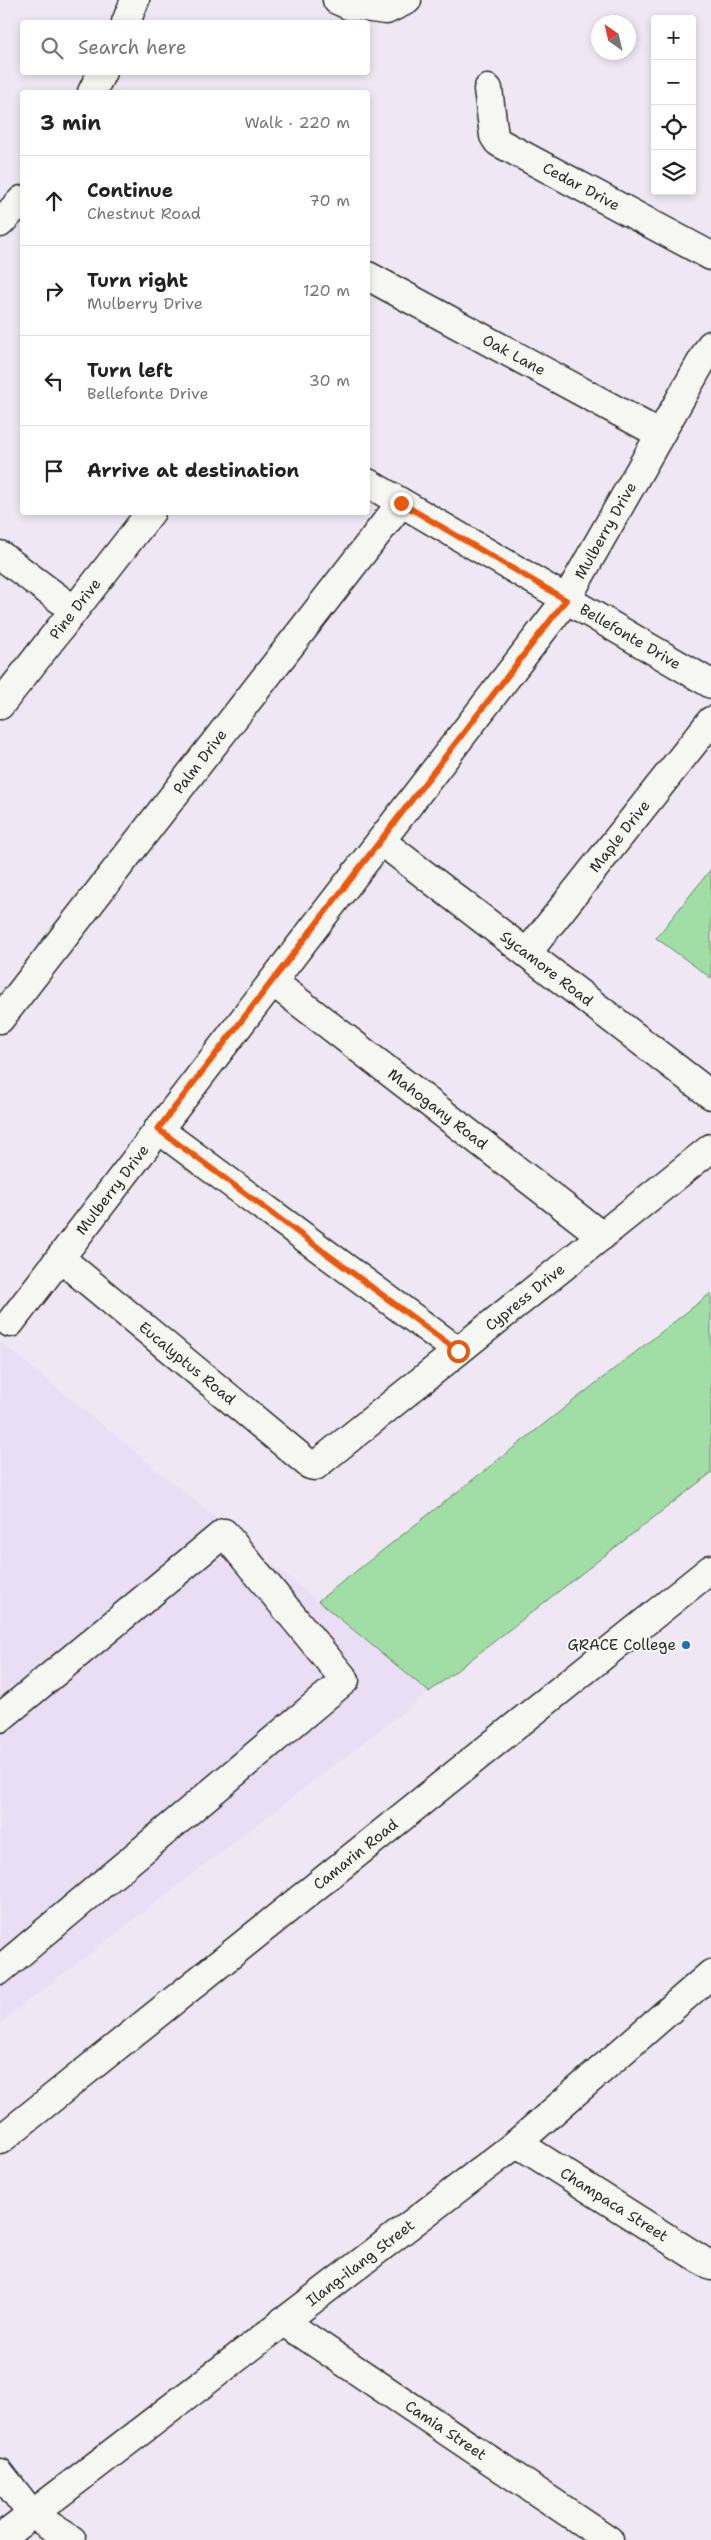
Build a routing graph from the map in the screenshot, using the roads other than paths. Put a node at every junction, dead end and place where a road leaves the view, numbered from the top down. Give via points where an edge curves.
1 (135, 0) edge
2 (337, 0) edge
3 (407, 0) edge
4 (127, 20) edge
5 (100, 75) edge
6 (488, 89) dead end
7 (93, 90) edge
8 (20, 202) edge
9 (0, 223) edge
10 (711, 256) edge
11 (370, 277) edge
12 (711, 345) edge
13 (660, 434) junction
14 (370, 484) edge
15 (401, 503) junction
16 (149, 515) edge
17 (0, 555) edge
18 (566, 600) junction
19 (74, 610) junction
20 (711, 684) edge
21 (0, 705) edge
22 (711, 721) edge
23 (380, 841) junction
24 (527, 953) junction
25 (273, 982) junction
26 (0, 1019) edge
27 (711, 1095) edge
28 (158, 1129) junction
29 (711, 1148) edge
30 (602, 1236) junction
31 (60, 1258) junction
32 (10, 1323) dead end
33 (458, 1351) junction
34 (315, 1466) joint
35 (711, 1568) edge
36 (0, 1718) edge
37 (0, 1970) edge
38 (711, 1974) edge
39 (0, 2140) edge
40 (517, 2143) junction
41 (711, 2266) edge
42 (283, 2321) junction
43 (0, 2473) edge
44 (32, 2514) junction
45 (0, 2538) edge
46 (72, 2540) edge
47 (609, 2540) edge

1 - 4 street
2 - 3 street via 348,5 386,10
5 - 7 street
6 - 10 street, Cedar Drive via 494,136 498,142
8 - 9 street
11 - 13 street, Oak Lane
12 - 13 street, Mulberry Drive
13 - 18 street, Mulberry Drive
14 - 15 street, Bellefonte Drive
15 - 18 street, Bellefonte Drive
15 - 26 street, Palm Drive
16 - 19 street, Pine Drive
17 - 19 street
18 - 20 street, Bellefonte Drive
18 - 23 street, Mulberry Drive
19 - 21 street, Pine Drive
22 - 24 street, Maple Drive
23 - 24 street, Sycamore Road
23 - 25 street, Mulberry Drive
24 - 27 street, Sycamore Road
25 - 28 street, Mulberry Drive
25 - 30 street, Mahogany Road
28 - 31 street, Mulberry Drive
28 - 33 street
29 - 30 street, Cypress Drive
30 - 33 street, Cypress Drive
31 - 32 street, Mulberry Drive
31 - 34 street, Eucalyptus Road
33 - 34 street, Cypress Drive
35 - 39 street, Camarin Road
36 - 37 street via 224,1533 345,1680
38 - 40 street, Ilang-ilang Street
40 - 41 street, Champaca Street
40 - 42 street, Ilang-ilang Street
42 - 44 street, Ilang-ilang Street
42 - 47 street, Camia Street
43 - 44 street
44 - 45 street, Ilang-ilang Street
44 - 46 street

